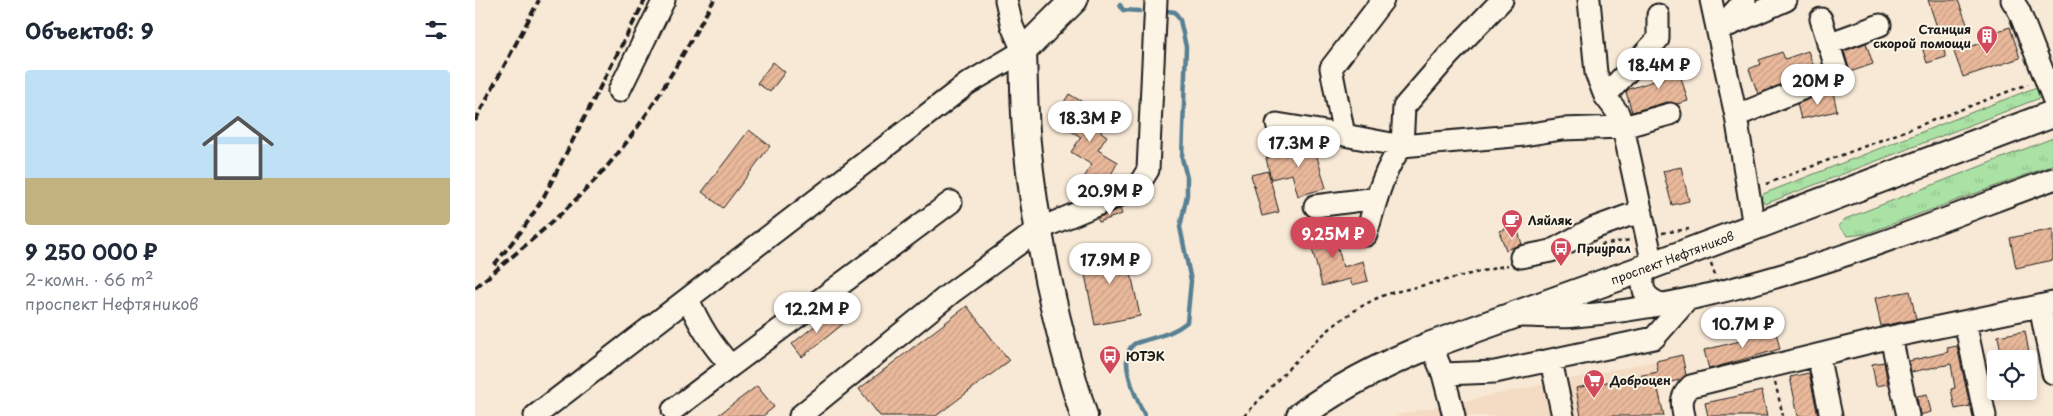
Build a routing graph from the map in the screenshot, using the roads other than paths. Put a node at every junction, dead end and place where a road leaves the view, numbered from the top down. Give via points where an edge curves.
1 (663, 0) edge
2 (1006, 0) edge
3 (1074, 0) edge
4 (1156, 0) edge
5 (1383, 0) edge
6 (1501, 0) edge
7 (1589, 0) edge
8 (1711, 0) edge
9 (1745, 0) edge
10 (1785, 0) edge
11 (2012, 0) edge
12 (1658, 15) dead end
13 (1821, 19) dead end
14 (1880, 25) dead end
15 (1718, 30) junction
16 (1828, 44) junction
17 (1023, 52) junction
18 (619, 91) dead end
19 (1605, 96) junction
20 (2053, 98) edge
21 (1671, 114) dead end
22 (2053, 114) edge
23 (1737, 116) junction
24 (1617, 123) junction
25 (1277, 124) dead end
26 (1344, 135) junction
27 (1402, 146) junction
28 (2053, 179) edge
29 (1377, 198) junction
30 (951, 202) dead end
31 (1315, 206) dead end
32 (1642, 213) junction
33 (1754, 227) junction
34 (1039, 229) junction
35 (1366, 235) dead end
36 (1516, 260) road end
37 (1649, 266) junction
38 (688, 299) junction
39 (1688, 299) junction
40 (1663, 304) junction
41 (2046, 304) edge
42 (1515, 316) junction
43 (1965, 322) junction
44 (1891, 337) junction
45 (1431, 345) junction
46 (1818, 355) junction
47 (1551, 360) junction
48 (731, 366) junction
49 (2053, 373) edge
50 (1443, 374) junction
51 (673, 410) dead end
52 (804, 415) edge
53 (535, 416) edge
54 (1084, 416) edge
55 (1300, 416) edge
56 (1454, 416) edge
57 (1563, 416) edge
58 (1684, 416) edge
59 (1831, 416) edge
60 (1908, 416) edge
61 (1985, 416) edge

1 - 18 street
2 - 17 street
3 - 17 main road
4 - 34 street via 1148,170 1144,178 1130,191
5 - 26 street via 1331,68
6 - 27 street via 1404,107
7 - 19 street via 1596,73
8 - 15 street
9 - 15 street
10 - 15 street
11 - 20 street
12 - 19 street via 1658,39
13 - 16 street
14 - 16 street
15 - 23 street
16 - 23 street via 1838,74
17 - 34 main road via 1027,137
17 - 38 street via 967,84
19 - 24 street
21 - 24 street
22 - 33 main road, проспект Нефтяников
23 - 33 street
24 - 27 street
24 - 32 street
25 - 26 street
26 - 27 street
27 - 29 street via 1391,159
28 - 39 street via 1776,277
29 - 31 street
29 - 35 street
30 - 48 street
32 - 36 street via 1594,228 1551,251
32 - 37 street
33 - 37 main road, проспект Нефтяников via 1697,237
34 - 52 street via 951,293
34 - 54 main road
37 - 40 street via 1642,280 1643,290 1650,300
37 - 42 main road, проспект Нефтяников
38 - 48 street via 699,326
38 - 53 street
39 - 40 street
39 - 47 street via 1654,338
40 - 42 street via 1573,316
41 - 43 street
41 - 49 street
42 - 45 main road, проспект Нефтяников
43 - 44 street
43 - 61 street
44 - 46 street
44 - 60 street
45 - 50 street
45 - 55 main road, проспект Нефтяников via 1348,383
46 - 58 street via 1691,386 1683,393
46 - 59 street
47 - 50 street via 1495,372
47 - 57 street
48 - 51 street
50 - 56 street

